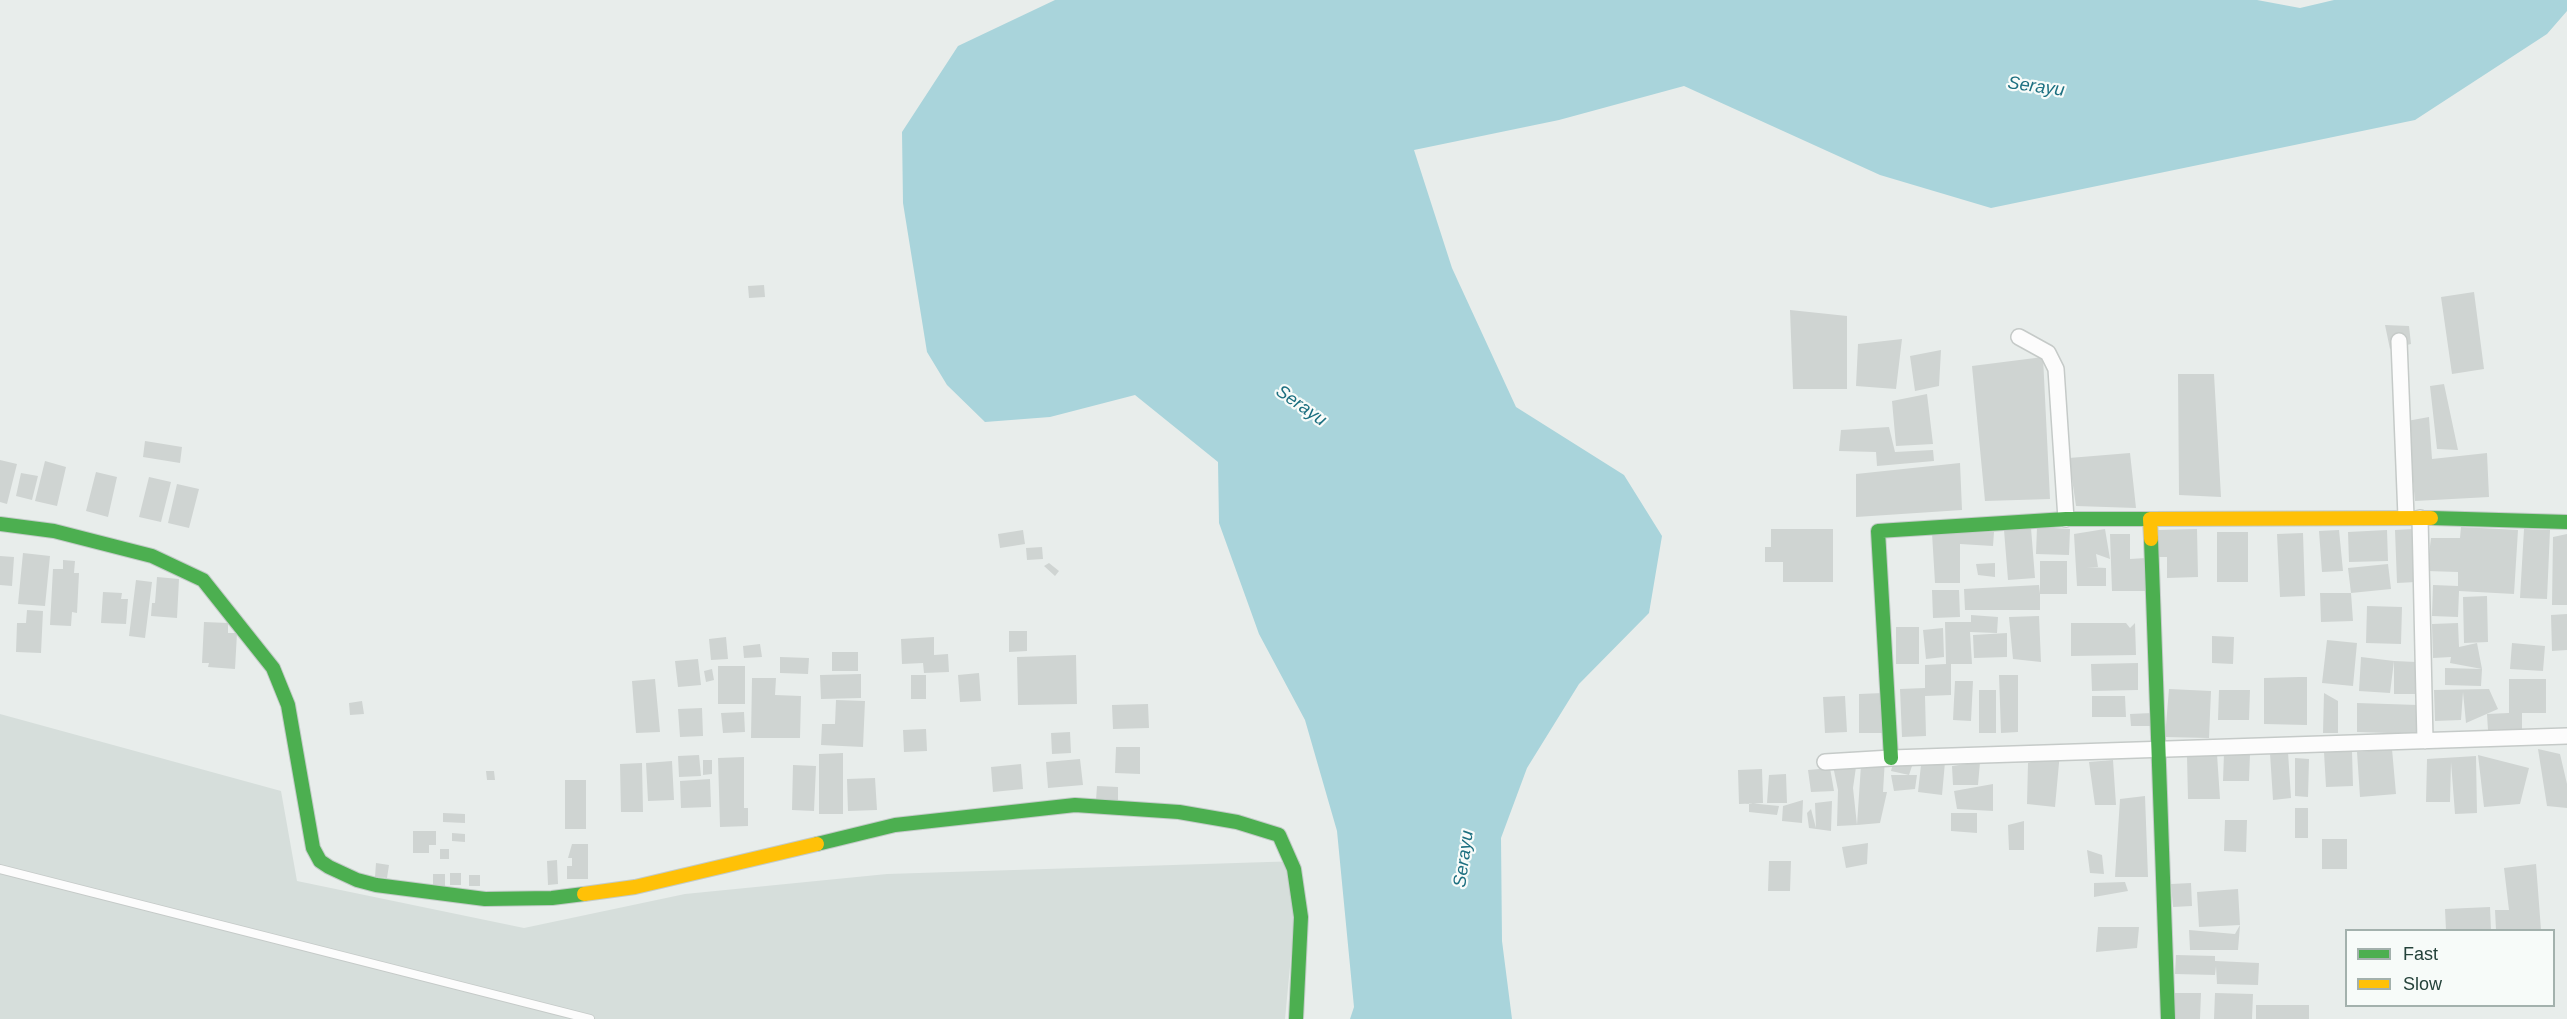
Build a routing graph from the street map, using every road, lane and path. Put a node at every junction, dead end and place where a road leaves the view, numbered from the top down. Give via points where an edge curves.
1 (2019, 337) dead end
2 (2398, 341) dead end
3 (2413, 517) junction
4 (2066, 519) junction
5 (2150, 519) junction
6 (2567, 522) edge
7 (0, 524) edge
8 (2567, 736) edge
9 (2425, 741) junction
10 (2160, 749) junction
11 (1891, 758) junction
12 (1825, 762) dead end
13 (0, 869) edge
14 (590, 1019) edge
15 (1296, 1019) edge
16 (2168, 1019) edge

1 - 4 street via 2048,353 2056,369
2 - 3 street
3 - 5 street
3 - 6 street
3 - 9 street
4 - 5 street
4 - 11 street via 1878,531
5 - 10 street
7 - 15 street via 54,531 152,556 203,580 273,668 288,705 313,848 320,861 348,876 376,885 485,899 552,898 635,887 895,825 1075,806 1179,812 1237,822 1279,835 1294,869 1301,917
8 - 9 street
9 - 10 street
10 - 11 street
10 - 16 street
11 - 12 street
13 - 14 lane

